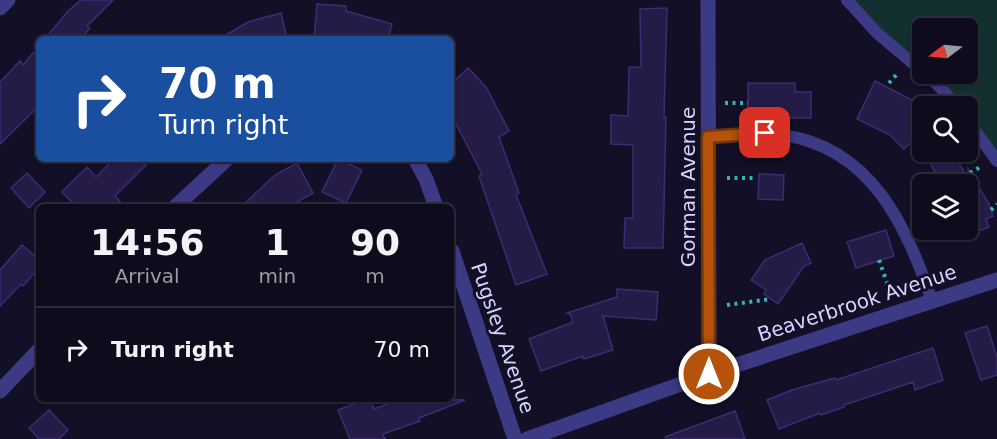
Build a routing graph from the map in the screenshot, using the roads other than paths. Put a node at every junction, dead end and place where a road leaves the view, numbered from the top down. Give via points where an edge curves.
1 (8, 0) edge
2 (708, 0) edge
3 (847, 0) edge
4 (0, 8) edge
5 (912, 62) edge
6 (937, 84) edge
7 (948, 96) edge
8 (978, 135) edge
9 (708, 137) junction
10 (997, 161) edge
11 (224, 162) edge
12 (417, 162) edge
13 (178, 204) edge
14 (435, 204) edge
15 (454, 257) edge
16 (997, 280) edge
17 (932, 301) junction
18 (36, 353) edge
19 (709, 374) junction
20 (0, 391) edge
21 (515, 439) edge
22 (527, 439) edge

1 - 4 street
2 - 9 street, Gorman Avenue
3 - 5 lane via 877,33
6 - 7 lane
8 - 10 lane
9 - 17 lane via 783,135 819,145 852,163 903,227
9 - 19 street, Gorman Avenue
11 - 13 street
12 - 14 street
15 - 21 street, Pugsley Avenue
16 - 17 street, Beaverbrook Avenue
17 - 19 street, Beaverbrook Avenue
18 - 20 street
19 - 22 street, Beaverbrook Avenue

